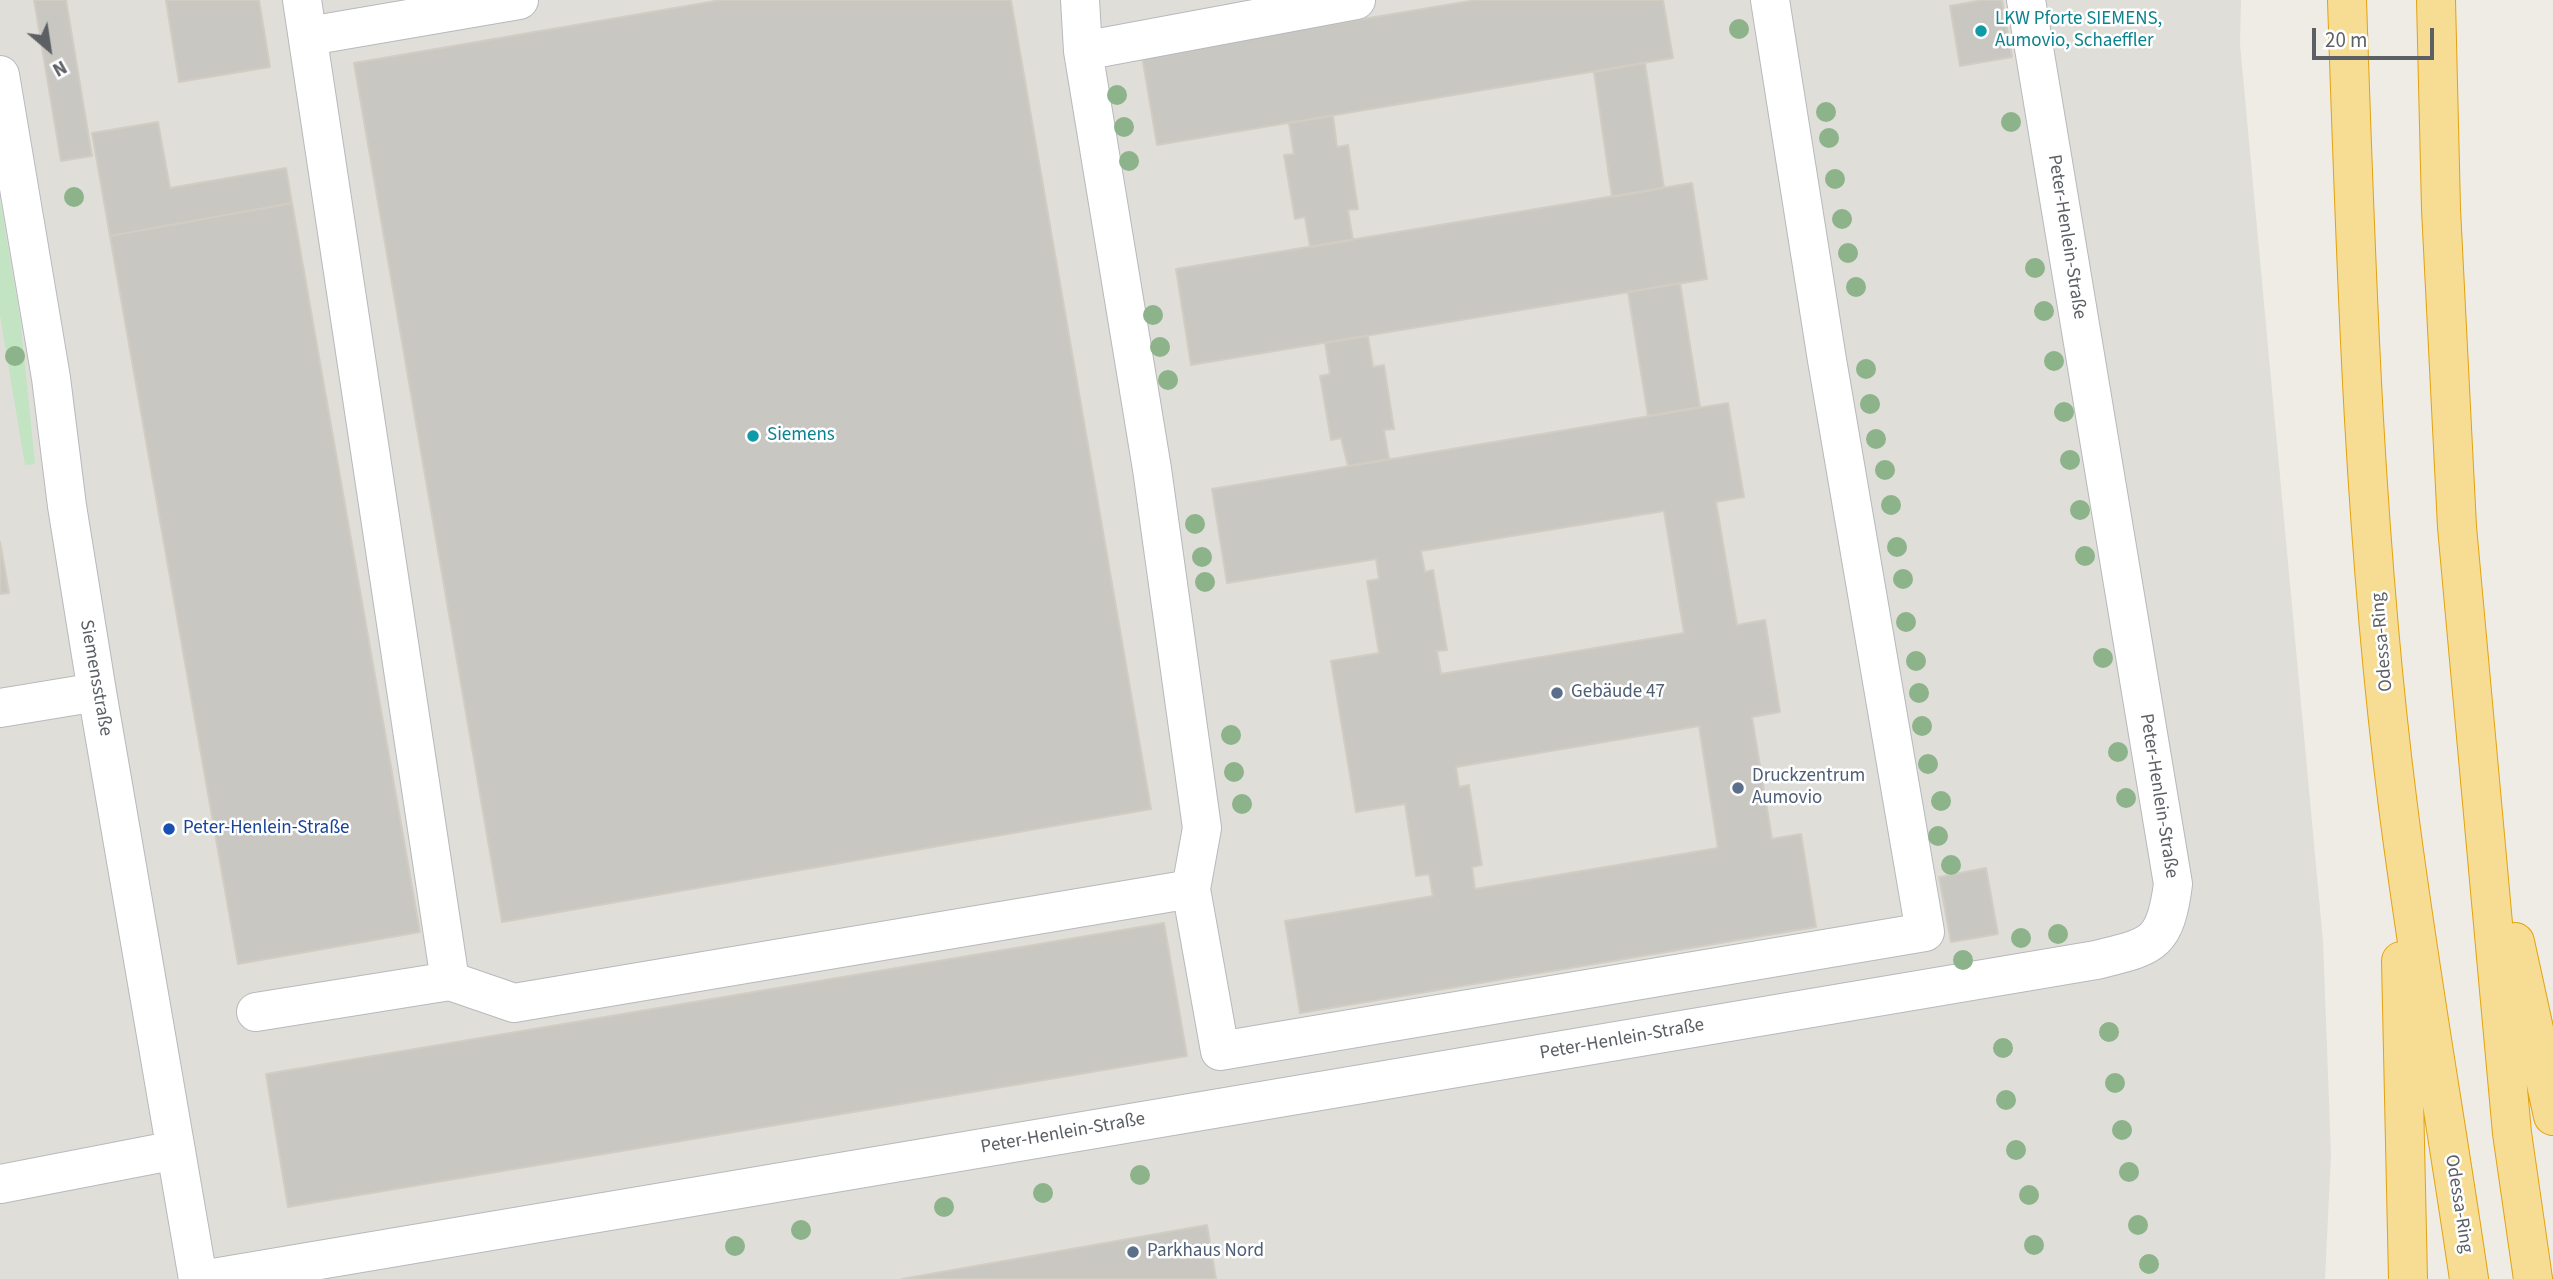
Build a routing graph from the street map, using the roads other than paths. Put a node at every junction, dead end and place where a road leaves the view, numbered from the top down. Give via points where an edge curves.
1 (519, 0) edge
2 (1080, 0) edge
3 (1356, 0) edge
4 (1770, 0) edge
5 (2026, 0) edge
6 (2347, 0) edge
7 (2436, 0) edge
8 (306, 18) edge
9 (1083, 51) junction
10 (0, 75) edge
11 (97, 692) junction
12 (0, 708) edge
13 (2478, 776) junction
14 (2398, 805) junction
15 (1191, 889) junction
16 (450, 981) junction
17 (256, 1012) dead end
18 (2553, 1116) edge
19 (176, 1150) junction
20 (0, 1184) edge
21 (198, 1279) edge
22 (207, 1279) edge
23 (2408, 1279) edge
24 (2469, 1279) edge
25 (2533, 1279) edge

1 - 8 street
2 - 9 street
3 - 9 street
4 - 15 street via 1925,932 1220,1051
5 - 22 street, Peter-Henlein-Straße via 2173,884 2168,919 2146,948 2069,965
6 - 14 highway, Odessa-Ring via 2372,525
7 - 13 highway via 2457,527
8 - 16 street
9 - 15 street via 1152,469 1202,828
10 - 11 street, Siemensstraße
11 - 12 street
11 - 19 street, Siemensstraße
13 - 18 highway
13 - 25 highway via 2512,1133
14 - 23 highway
14 - 24 highway, Odessa-Ring
15 - 16 street via 514,1003
16 - 17 street
19 - 20 street
19 - 21 street, Siemensstraße

